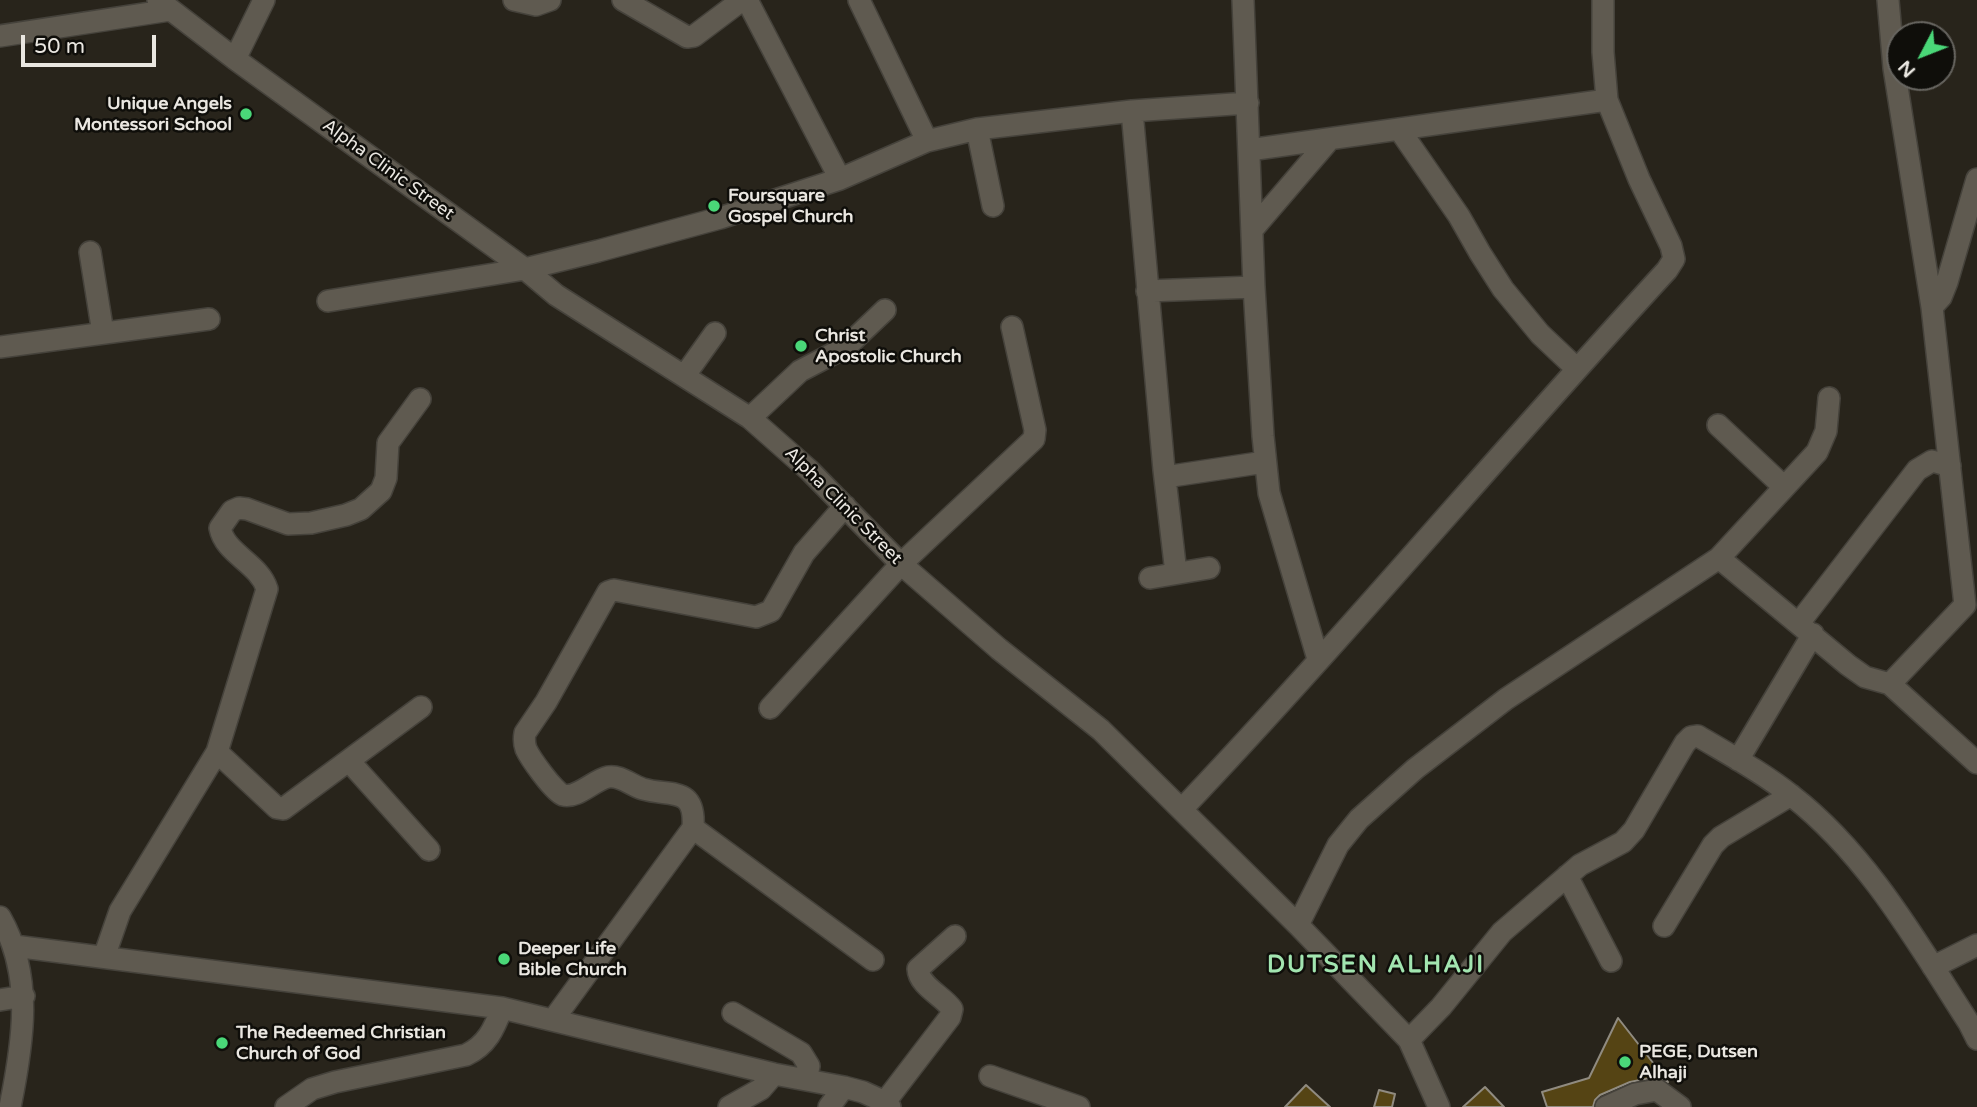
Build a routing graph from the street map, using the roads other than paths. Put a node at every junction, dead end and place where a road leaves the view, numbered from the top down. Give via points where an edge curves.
1 (264, 0) edge
2 (513, 0) edge
3 (550, 0) edge
4 (623, 0) edge
5 (744, 0) edge
6 (859, 0) edge
7 (1243, 0) edge
8 (1603, 0) edge
9 (1892, 3) edge
10 (164, 5) edge
11 (0, 36) edge
12 (235, 59) junction
13 (1607, 100) junction
14 (1248, 103) junction
15 (1132, 111) junction
16 (977, 129) junction
17 (1399, 129) junction
18 (1330, 139) junction
19 (927, 141) junction
20 (1249, 150) junction
21 (840, 178) junction
22 (1977, 179) edge
23 (993, 206) dead end
24 (1973, 212) edge
25 (1252, 230) junction
26 (90, 252) dead end
27 (525, 269) junction
28 (1254, 287) junction
29 (1147, 290) junction
30 (328, 301) dead end
31 (1932, 307) junction
32 (885, 310) dead end
33 (209, 319) dead end
34 (1012, 327) dead end
35 (103, 333) junction
36 (715, 333) dead end
37 (0, 347) edge
38 (1576, 368) junction
39 (685, 375) junction
40 (1829, 398) dead end
41 (420, 399) dead end
42 (750, 418) junction
43 (1718, 425) dead end
44 (1265, 462) junction
45 (1950, 466) junction
46 (1165, 477) junction
47 (1783, 486) junction
48 (845, 506) junction
49 (1719, 558) junction
50 (901, 564) junction
51 (1209, 568) dead end
52 (1176, 573) junction
53 (1150, 578) dead end
54 (1971, 609) edge
55 (1806, 629) junction
56 (1318, 659) junction
57 (1890, 684) junction
58 (421, 707) dead end
59 (770, 708) dead end
60 (217, 752) junction
61 (1738, 760) junction
62 (349, 761) junction
63 (1977, 763) edge
64 (1791, 795) junction
65 (1182, 809) junction
66 (693, 828) junction
67 (429, 850) dead end
68 (1567, 876) junction
69 (0, 916) edge
70 (1298, 925) junction
71 (1664, 926) dead end
72 (956, 936) dead end
73 (1977, 945) edge
74 (14, 946) junction
75 (104, 957) junction
76 (873, 960) dead end
77 (1611, 961) dead end
78 (1933, 967) junction
79 (24, 996) junction
80 (0, 1000) edge
81 (502, 1008) junction
82 (733, 1013) dead end
83 (553, 1020) junction
84 (1977, 1039) edge
85 (1409, 1040) junction
86 (774, 1074) junction
87 (990, 1076) dead end
88 (802, 1079) junction
89 (844, 1087) junction
90 (887, 1105) edge
91 (10, 1107) edge
92 (286, 1107) edge
93 (729, 1107) edge
94 (829, 1107) edge
95 (1079, 1107) edge
96 (1439, 1107) edge
97 (1606, 1107) edge
98 (1680, 1107) edge

1 - 12 street
2 - 3 street via 536,5
4 - 5 street via 687,37
5 - 21 street
6 - 19 street
7 - 14 street
8 - 13 street
9 - 31 street via 1894,68
10 - 11 street
10 - 12 street, Alpha Clinic Street
12 - 27 street, Alpha Clinic Street
13 - 17 street
13 - 38 street via 1674,259
14 - 15 street
14 - 20 street
15 - 16 street
15 - 29 street
16 - 19 street
16 - 23 street
17 - 18 street
17 - 38 street via 1503,289
18 - 20 street
18 - 25 street
19 - 21 street
20 - 25 street
21 - 27 street via 720,218
22 - 24 street
24 - 31 street via 1941,296
25 - 28 street
26 - 35 street
27 - 30 street
27 - 39 street, Alpha Clinic Street via 556,295
28 - 29 street
28 - 44 street
29 - 46 street
31 - 45 street
32 - 42 street via 846,347 800,371
33 - 35 street
34 - 50 street via 1034,439
35 - 37 street
36 - 39 street
38 - 56 street
39 - 42 street, Alpha Clinic Street
40 - 47 street via 1822,442
41 - 60 street via 388,443 381,491 362,509 346,516 288,524 239,508 220,528 226,542 260,575 267,589
42 - 48 street, Alpha Clinic Street
43 - 47 street
44 - 46 street
44 - 56 street via 1271,504
45 - 54 street
45 - 55 street via 1932,461 1917,470
46 - 52 street
47 - 49 street
48 - 50 street, Alpha Clinic Street
48 - 66 street via 804,553 764,616 608,592 525,733 526,750 563,794 620,777 645,790 682,795 692,811
49 - 55 street
49 - 70 street via 1506,699 1396,785 1346,833
50 - 59 street
50 - 65 street, Alpha Clinic Street via 1101,730
51 - 52 street
52 - 53 street
54 - 57 street
55 - 57 street via 1865,677
55 - 61 street
56 - 65 street
57 - 63 street
58 - 62 street
60 - 62 street via 283,809
60 - 75 street via 120,911
61 - 64 street
61 - 68 street via 1698,736 1690,737 1634,830 1623,842
62 - 67 street
64 - 71 street via 1713,845
64 - 78 street via 1830,830 1881,890
65 - 70 street, Alpha Clinic Street
66 - 76 street
66 - 83 street
68 - 77 street
68 - 85 street via 1493,942
69 - 74 street
70 - 85 street, Alpha Clinic Street
72 - 90 street via 918,969 918,976 952,1009 950,1017
73 - 78 street
74 - 75 street
74 - 79 street
75 - 81 street
78 - 84 street
79 - 80 street
79 - 91 street
81 - 83 street
81 - 92 street via 485,1041 466,1055 335,1082 312,1089
82 - 88 street via 801,1053 809,1066
83 - 86 street
85 - 96 street, Alpha Clinic Street
86 - 88 street
86 - 93 street via 761,1089
87 - 95 street
88 - 89 street
89 - 90 street
89 - 94 street
97 - 98 street via 1657,1090

